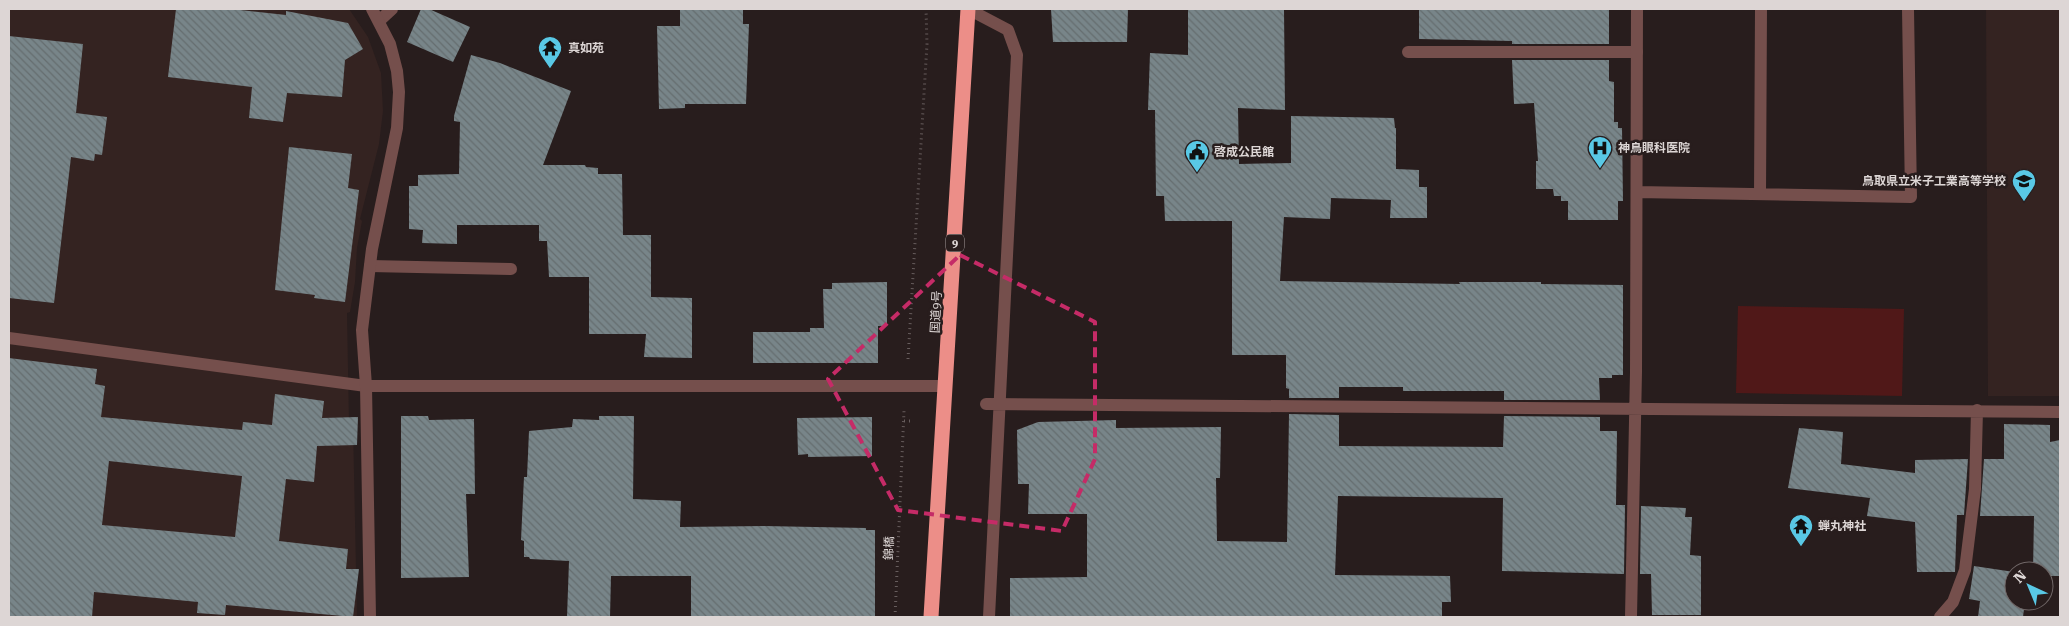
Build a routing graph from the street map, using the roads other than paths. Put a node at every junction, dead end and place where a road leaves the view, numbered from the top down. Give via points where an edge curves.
1 (372, 9) edge
2 (392, 9) edge
3 (968, 9) edge
4 (1637, 9) edge
5 (1761, 9) edge
6 (1908, 9) edge
7 (379, 21) junction
8 (1408, 52) dead end
9 (1637, 52) junction
10 (1637, 192) junction
11 (1760, 194) junction
12 (370, 266) junction
13 (511, 270) dead end
14 (9, 338) edge
15 (366, 386) junction
16 (946, 386) junction
17 (986, 404) dead end
18 (1001, 404) junction
19 (1635, 409) junction
20 (1977, 410) junction
21 (2060, 412) edge
22 (370, 617) edge
23 (931, 617) edge
24 (989, 617) edge
25 (1631, 617) edge
26 (1940, 617) edge

1 - 7 street
2 - 7 street
3 - 16 highway, 国道9号 / 9
3 - 18 street via 1008,30 1017,55
4 - 9 street
5 - 11 street
6 - 11 street via 1912,197
7 - 12 street via 390,44 399,92 397,128
8 - 9 street
9 - 10 street
10 - 11 street
10 - 19 street
12 - 13 street
12 - 15 street via 362,330
14 - 15 street
15 - 16 street
15 - 22 street
16 - 23 highway, 国道9号 / 9
17 - 18 street
18 - 19 street
18 - 24 street
19 - 20 street
19 - 25 street
20 - 21 street
20 - 26 street via 1976,489 1965,570 1953,602

